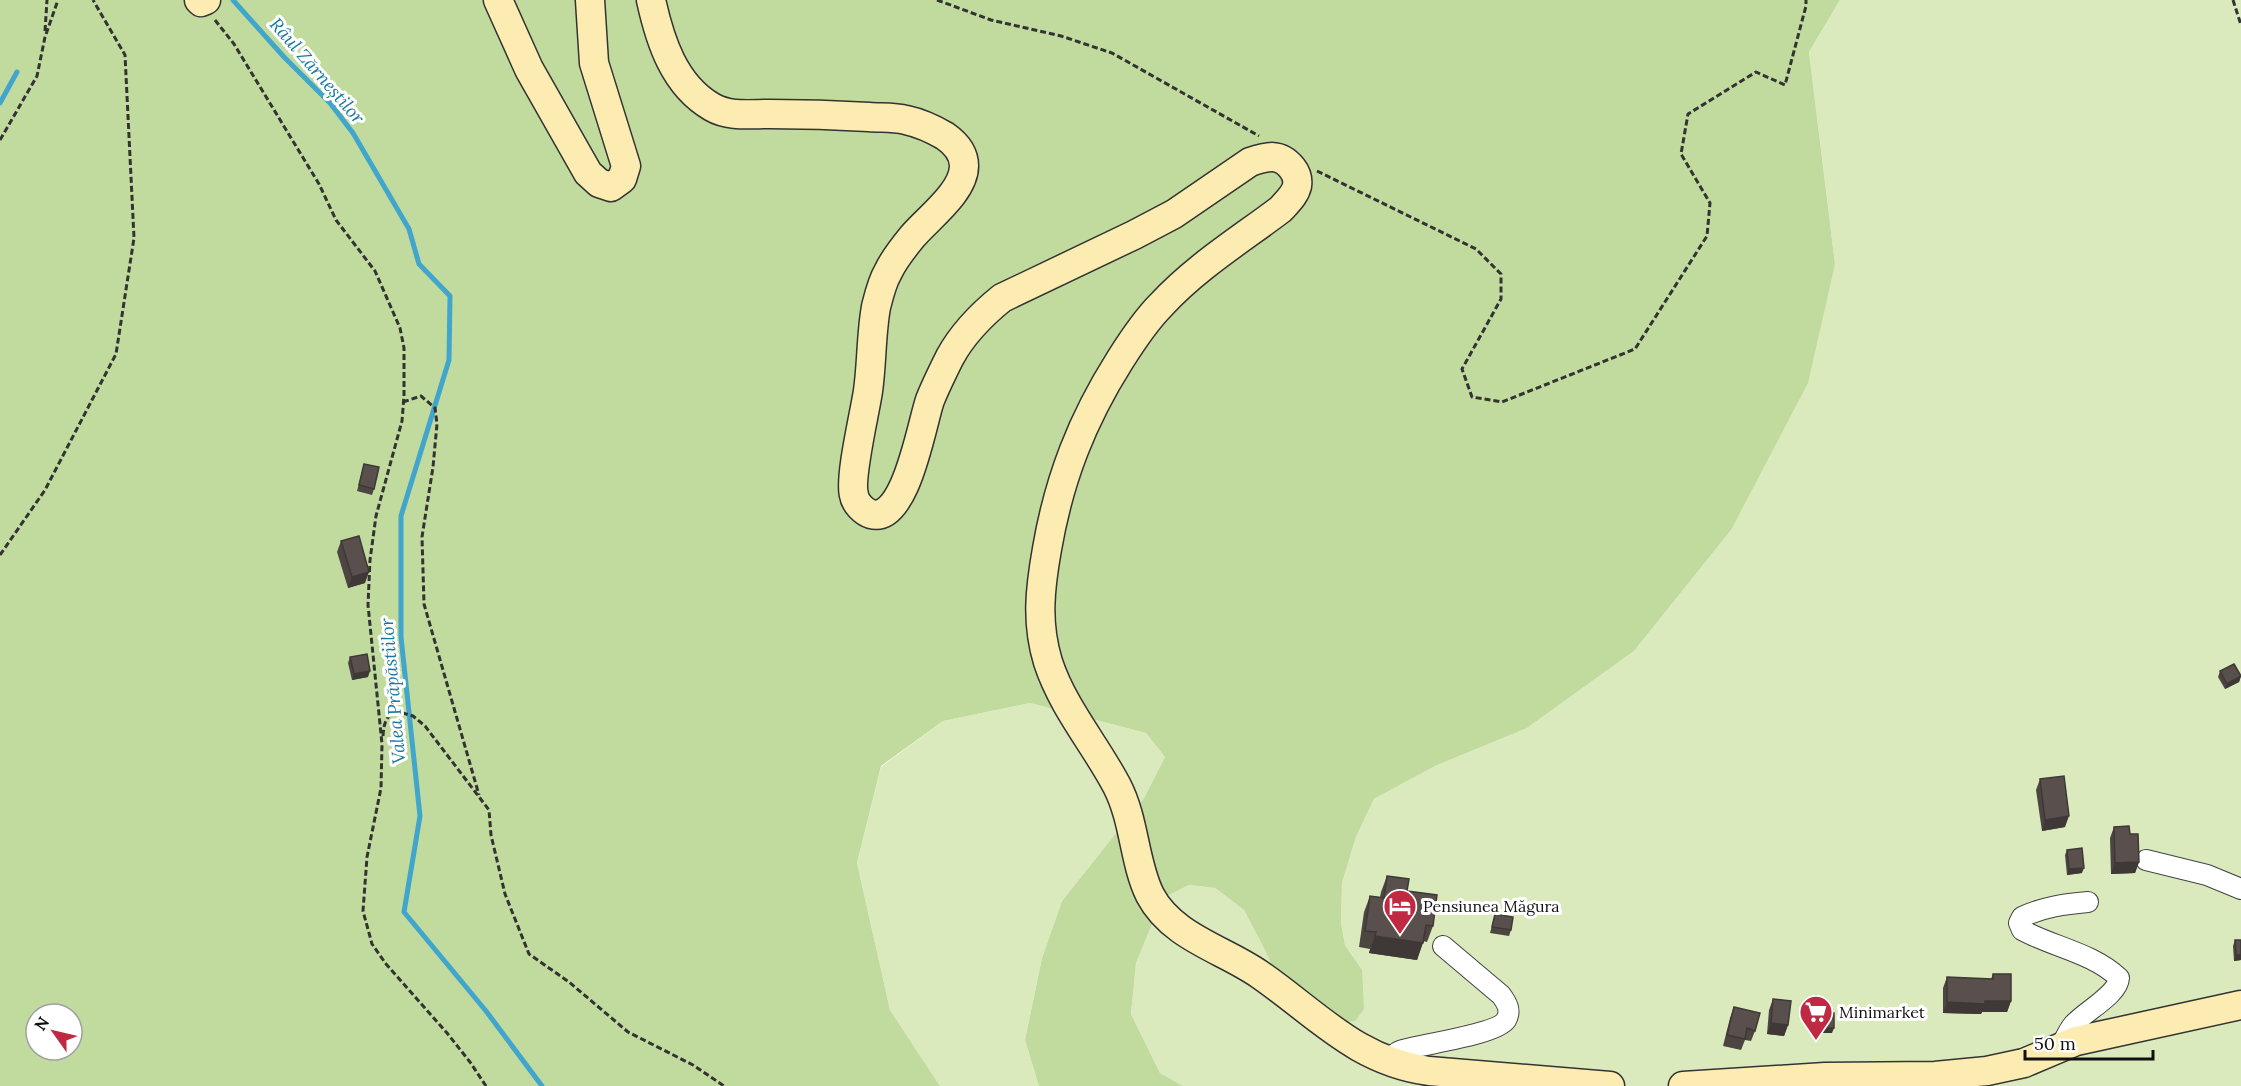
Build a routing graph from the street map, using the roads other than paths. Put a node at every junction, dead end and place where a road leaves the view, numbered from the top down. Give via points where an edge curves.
1 (498, 0) edge
2 (590, 0) edge
3 (651, 0) edge
4 (2146, 860) dead end
5 (2241, 889) edge
6 (2088, 902) dead end
7 (1443, 946) dead end
8 (2241, 1005) edge
9 (2061, 1046) junction
10 (1385, 1061) junction
11 (1832, 1081) edge
12 (1610, 1086) edge
13 (1683, 1086) edge

1 - 2 main road via 529,69 588,173 610,187 622,178 626,166 594,63
3 - 10 main road via 656,23 680,78 714,108 732,114 905,119 928,126 959,148 964,164 961,180 896,258 876,307 854,480 854,496 872,515 894,506 905,487 938,382 968,329 986,310 1002,298 1174,214 1250,162 1277,156 1296,172 1298,185 1281,209 1192,274 1159,307 1094,402 1077,437 1052,521 1041,586 1041,630 1048,661 1063,696 1118,788 1149,894 1160,910 1185,933 1254,970 1343,1038
4 - 5 street via 2207,875
6 - 9 street via 2033,911 2019,923 2031,935 2088,958 2119,978 2112,993 2073,1025
7 - 10 street via 1507,1003 1506,1020 1498,1027 1398,1052
8 - 9 main road
9 - 11 main road via 2024,1064 1987,1071
10 - 12 main road via 1430,1071
11 - 13 main road

